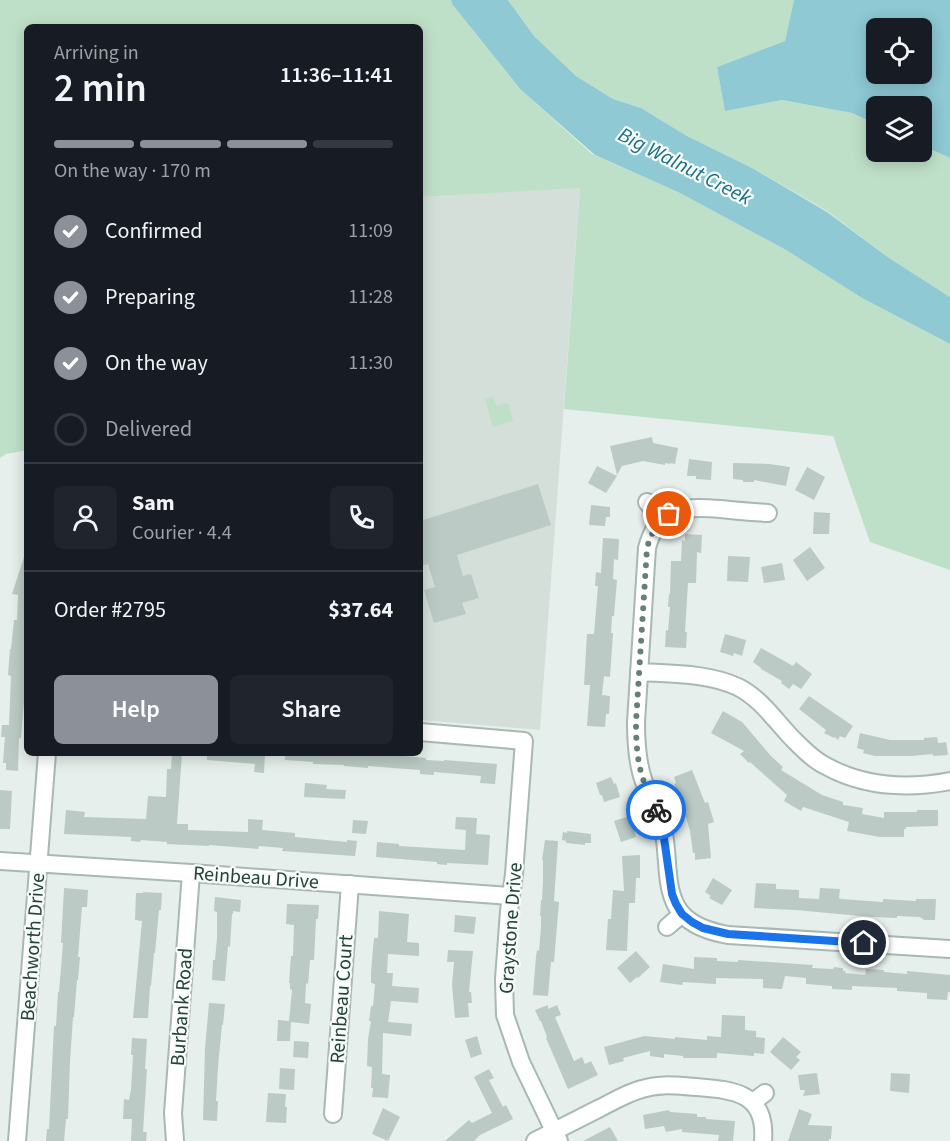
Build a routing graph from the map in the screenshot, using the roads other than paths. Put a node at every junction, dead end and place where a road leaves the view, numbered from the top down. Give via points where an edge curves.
1 (647, 502) dead end
2 (768, 513) dead end
3 (661, 520) junction
4 (639, 672) junction
5 (423, 732) edge
6 (47, 756) edge
7 (950, 781) edge
8 (0, 861) edge
9 (38, 863) junction
10 (191, 873) junction
11 (350, 884) junction
12 (511, 896) junction
13 (682, 914) junction
14 (667, 927) dead end
15 (950, 949) edge
16 (333, 1114) dead end
17 (557, 1136) edge
18 (17, 1141) edge
19 (175, 1141) edge
20 (535, 1141) edge
21 (763, 1141) edge

1 - 3 street
2 - 3 street via 698,507 678,510
3 - 4 street via 647,548
4 - 7 street via 701,676 738,688 756,699 824,766 862,781 886,785
4 - 13 street via 638,757 663,831 672,894
5 - 12 street, Graystone Drive via 524,741
6 - 9 street, Beachworth Drive
8 - 9 street, Reinbeau Drive
9 - 10 street, Reinbeau Drive
9 - 18 street, Beachworth Drive
10 - 11 street, Reinbeau Drive
10 - 19 street, Burbank Road via 173,1113
11 - 12 street, Reinbeau Drive
11 - 16 street, Reinbeau Court
12 - 17 street, Graystone Drive via 505,1015 520,1062
13 - 14 street
13 - 15 street via 703,928 728,934
17 - 20 street
17 - 21 street via 630,1093 669,1085 727,1090 755,1098

